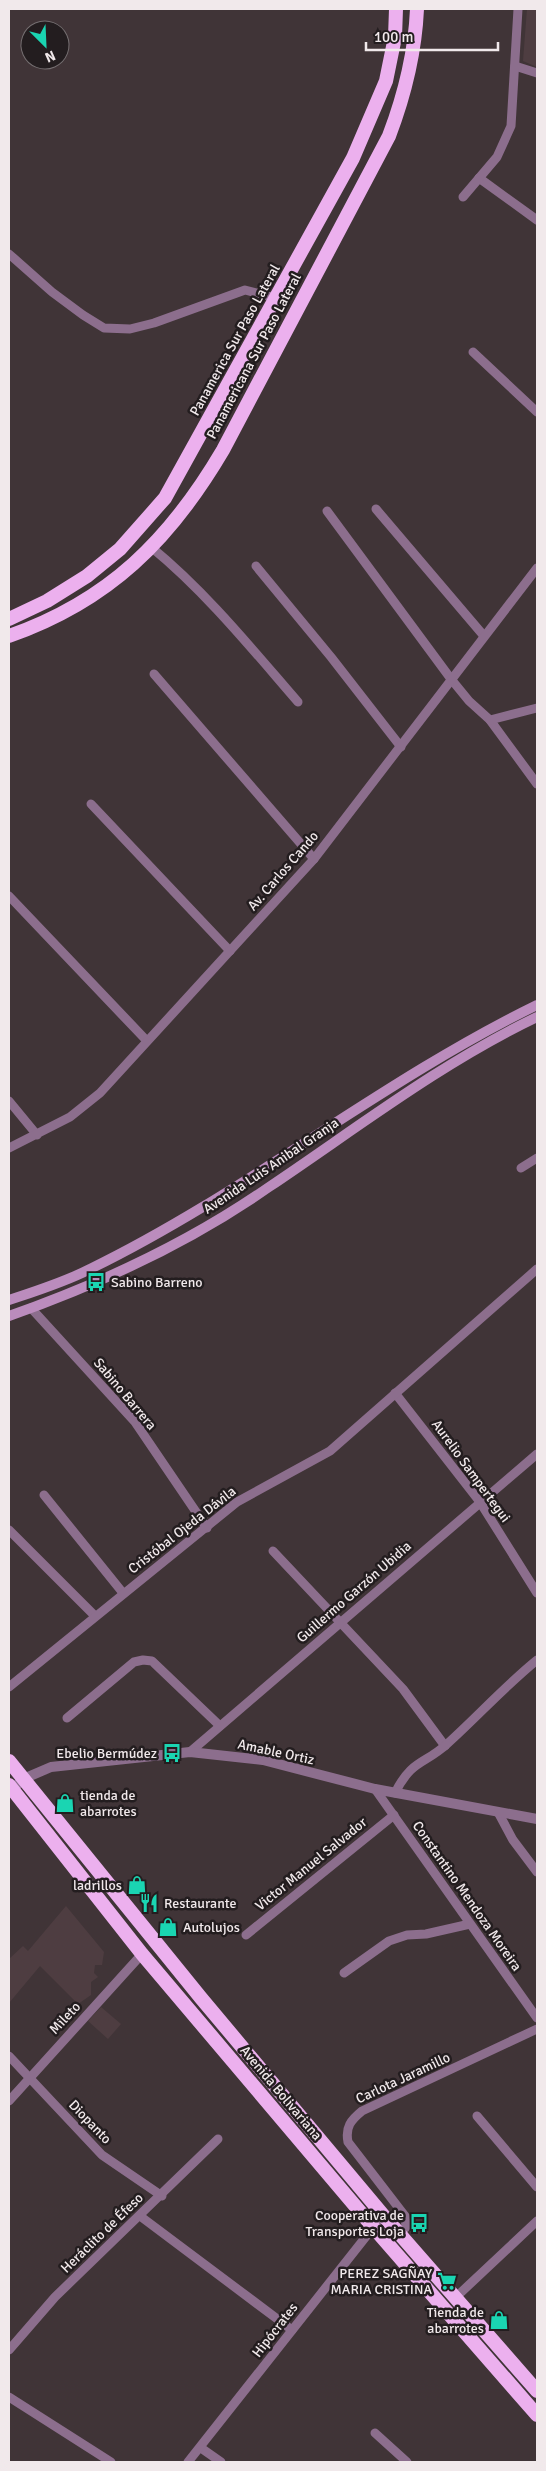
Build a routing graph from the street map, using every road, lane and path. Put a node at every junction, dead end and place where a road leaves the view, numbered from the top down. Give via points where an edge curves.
1 (396, 9) edge
2 (417, 9) edge
3 (518, 9) edge
4 (516, 66) junction
5 (537, 73) edge
6 (479, 178) junction
7 (462, 196) dead end
8 (537, 220) edge
9 (9, 254) edge
10 (276, 298) junction
11 (473, 352) dead end
12 (537, 412) edge
13 (376, 509) dead end
14 (327, 511) dead end
15 (151, 547) junction
16 (256, 566) dead end
17 (537, 568) edge
18 (9, 618) edge
19 (9, 636) edge
20 (484, 636) junction
21 (154, 674) dead end
22 (451, 679) junction
23 (298, 702) dead end
24 (537, 708) edge
25 (490, 720) junction
26 (400, 747) junction
27 (537, 784) edge
28 (91, 804) dead end
29 (314, 859) junction
30 (9, 896) edge
31 (230, 951) junction
32 (537, 1005) edge
33 (537, 1017) edge
34 (147, 1042) junction
35 (9, 1101) edge
36 (37, 1135) junction
37 (9, 1148) edge
38 (537, 1158) edge
39 (521, 1168) dead end
40 (537, 1269) edge
41 (9, 1300) edge
42 (32, 1308) junction
43 (9, 1316) edge
44 (395, 1393) junction
45 (537, 1454) edge
46 (44, 1494) dead end
47 (480, 1502) junction
48 (207, 1528) junction
49 (9, 1530) edge
50 (273, 1551) dead end
51 (124, 1593) junction
52 (537, 1593) edge
53 (95, 1616) junction
54 (340, 1622) junction
55 (537, 1660) edge
56 (9, 1687) edge
57 (67, 1718) dead end
58 (220, 1726) junction
59 (445, 1746) junction
60 (190, 1752) junction
61 (9, 1761) edge
62 (23, 1779) junction
63 (10, 1789) edge
64 (375, 1789) junction
65 (395, 1793) junction
66 (498, 1812) junction
67 (394, 1815) junction
68 (537, 1820) edge
69 (537, 1872) edge
70 (470, 1924) junction
71 (246, 1935) dead end
72 (142, 1954) junction
73 (344, 1973) dead end
74 (537, 2018) edge
75 (537, 2029) edge
76 (9, 2056) edge
77 (28, 2078) junction
78 (9, 2101) edge
79 (477, 2116) dead end
80 (218, 2140) dead end
81 (537, 2187) edge
82 (162, 2196) junction
83 (383, 2215) junction
84 (140, 2216) junction
85 (537, 2221) edge
86 (372, 2228) junction
87 (400, 2234) junction
88 (455, 2298) junction
89 (292, 2330) junction
90 (9, 2350) edge
91 (537, 2391) edge
92 (9, 2397) edge
93 (537, 2415) edge
94 (375, 2433) dead end
95 (201, 2448) junction
96 (111, 2462) edge
97 (188, 2462) edge
98 (222, 2462) edge
99 (407, 2462) edge

1 - 10 highway, Panamerica Sur Paso Lateral via 395,37 386,80 372,116 353,158
2 - 15 highway, Panamericana Sur Paso Lateral via 412,64 389,136 223,450 200,489
3 - 4 street
4 - 5 street
4 - 6 street via 511,126 497,157
6 - 7 street
6 - 8 street
9 - 10 street via 52,292 104,328 130,329 154,323 245,290
10 - 18 highway, Panamerica Sur Paso Lateral via 194,449 143,525 87,576 47,601
11 - 12 street
13 - 20 street
14 - 22 street
15 - 19 highway, Panamericana Sur Paso Lateral via 105,588 73,608
15 - 23 street via 170,562 247,642
16 - 26 street via 332,657
17 - 20 street, Av. Carlos Cando
20 - 22 street, Av. Carlos Cando
21 - 29 street
22 - 25 street
22 - 26 street, Av. Carlos Cando
24 - 25 street
25 - 27 street
26 - 29 street, Av. Carlos Cando
28 - 31 street
29 - 31 street, Av. Carlos Cando
30 - 34 street
31 - 34 street, Av. Carlos Cando
32 - 41 main road, Avenida Luis Anibal Granja via 422,1068 219,1199 89,1270
33 - 42 main road, Avenida Luis Anibal Granja via 428,1078 229,1214 96,1282
34 - 36 street, Av. Carlos Cando via 85,1106
35 - 36 street
36 - 37 street, Av. Carlos Cando
38 - 39 street
40 - 44 street, Cristóbal Ojeda Dávila
42 - 43 main road, Avenida Luis Anibal Granja
42 - 48 street, Sabino Barrera via 134,1422
44 - 47 street, Aurelio Sampertegui
44 - 48 street, Cristóbal Ojeda Dávila via 330,1451 237,1502
45 - 47 street, Guillermo Garzón Ubidia
46 - 51 street
47 - 52 street, Aurelio Sampertegui
47 - 54 street, Guillermo Garzón Ubidia
48 - 51 street, Cristóbal Ojeda Dávila
49 - 53 street
50 - 54 street
51 - 53 street, Cristóbal Ojeda Dávila
53 - 56 street, Cristóbal Ojeda Dávila
54 - 58 street, Guillermo Garzón Ubidia
54 - 59 street via 402,1689
55 - 59 street
57 - 58 street via 134,1662 143,1660 152,1661
58 - 60 street, Guillermo Garzón Ubidia
59 - 65 street via 418,1762 403,1776
60 - 62 street, Amable Ortiz via 51,1767
60 - 64 street, Amable Ortiz via 263,1760
61 - 62 highway, Avenida Bolivariana
62 - 63 street, Amable Ortiz
62 - 83 highway, Avenida Bolivariana
63 - 72 highway, Avenida Bolivariana
64 - 65 street, Amable Ortiz
64 - 67 street, Constantino Mendoza Moreira
65 - 66 street, Amable Ortiz
66 - 68 street, Amable Ortiz
66 - 69 street via 513,1840
67 - 70 street, Constantino Mendoza Moreira
67 - 71 street, Victor Manuel Salvador
70 - 73 street via 389,1941
70 - 74 street, Constantino Mendoza Moreira
72 - 77 street, Mileto
72 - 86 highway, Avenida Bolivariana
75 - 87 street, Carlota Jaramillo via 362,2110 351,2120 346,2131 348,2142 405,2216 406,2227
76 - 77 street, Diopanto
77 - 78 street, Mileto
77 - 82 street, Diopanto via 102,2155
79 - 81 street
80 - 82 street, Heráclito de Éfeso
82 - 84 street, Heráclito de Éfeso
83 - 86 street, Hipócrates
83 - 87 highway, Avenida Bolivariana
84 - 89 street
84 - 90 street, Heráclito de Éfeso via 55,2297
85 - 88 street
86 - 89 street, Hipócrates
86 - 93 highway, Avenida Bolivariana
87 - 88 highway, Avenida Bolivariana
88 - 91 highway, Avenida Bolivariana
89 - 95 street, Hipócrates
92 - 96 street
94 - 99 street
95 - 97 street, Hipócrates
95 - 98 street

